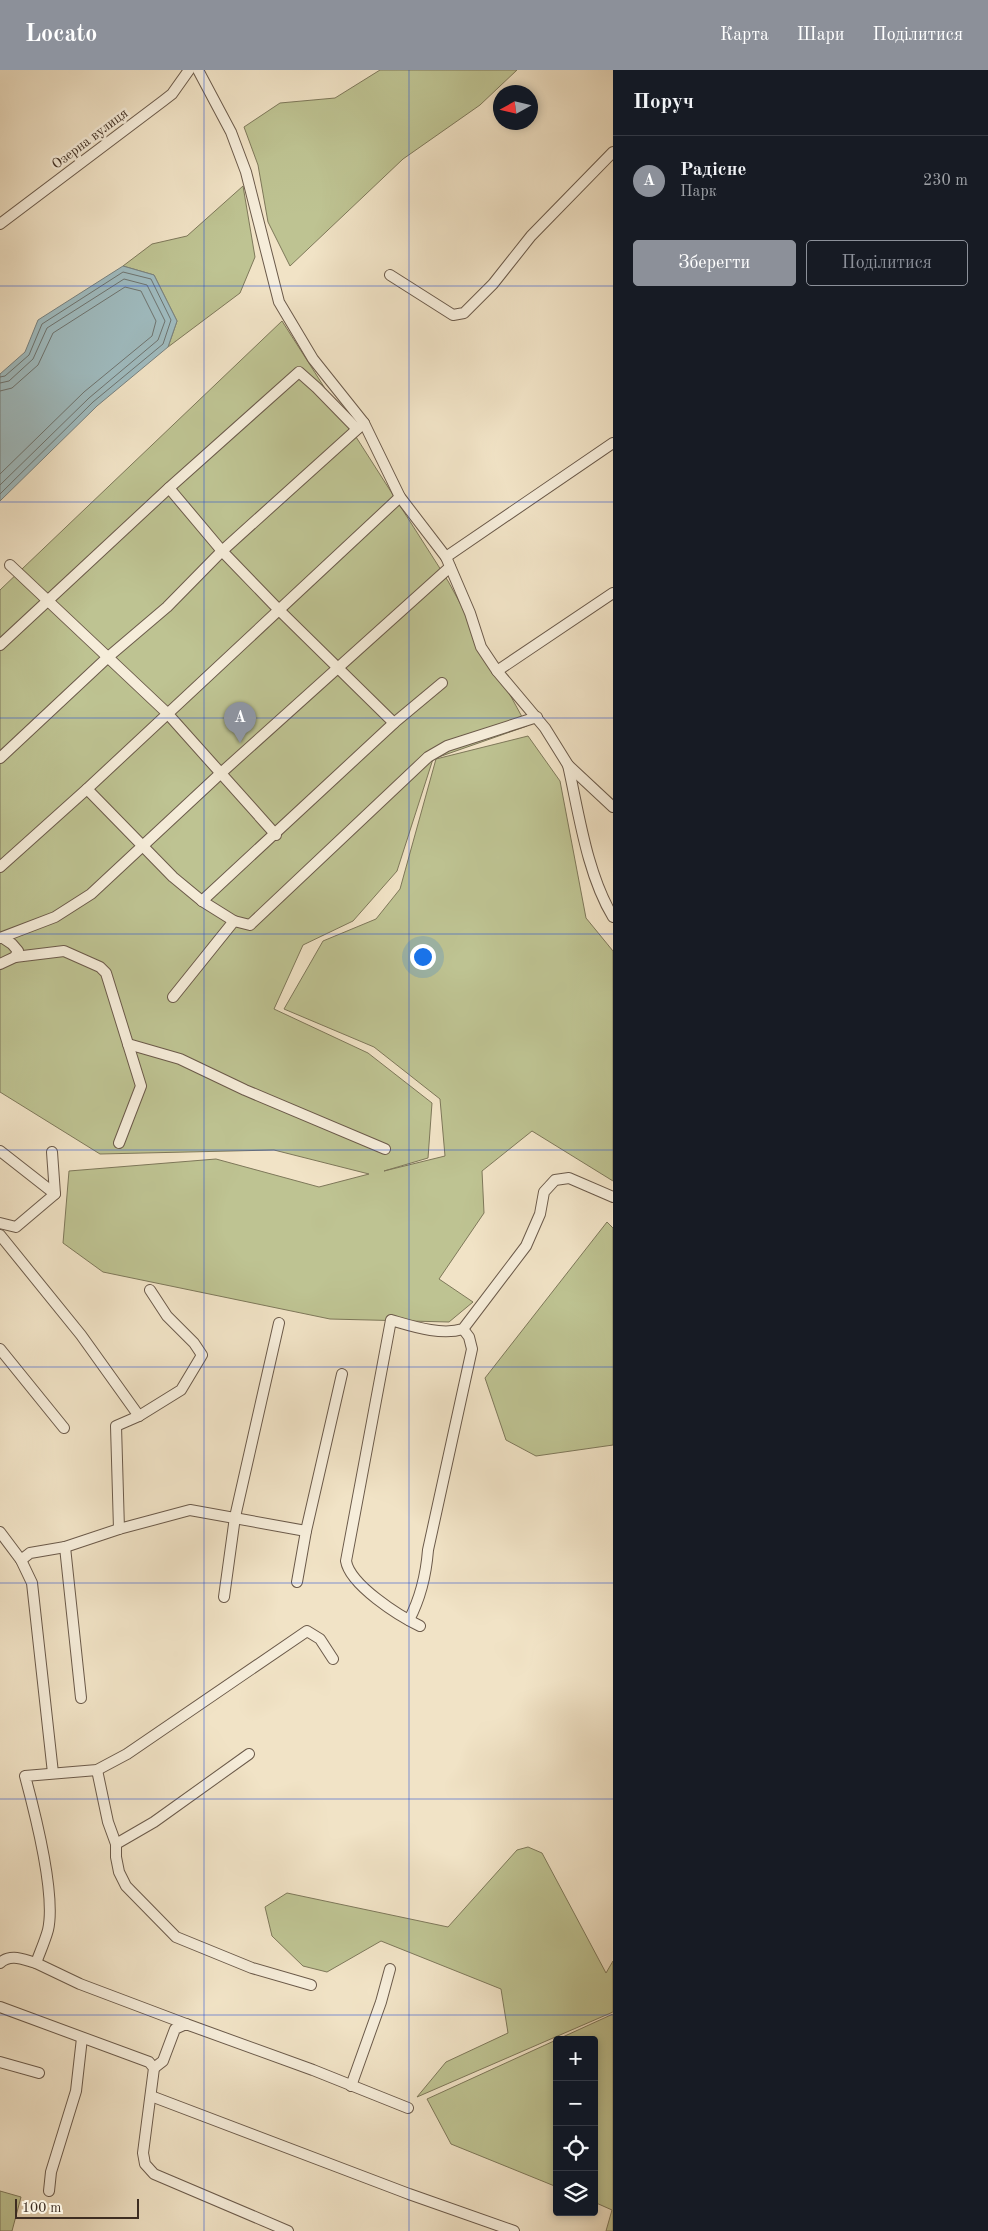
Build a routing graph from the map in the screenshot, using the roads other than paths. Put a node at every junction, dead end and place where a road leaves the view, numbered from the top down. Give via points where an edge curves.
1 (189, 70) edge
2 (198, 70) edge
3 (613, 152) edge
4 (0, 224) edge
5 (390, 275) dead end
6 (360, 426) junction
7 (613, 443) edge
8 (169, 488) junction
9 (400, 497) junction
10 (222, 551) junction
11 (448, 562) junction
12 (10, 565) dead end
13 (613, 593) edge
14 (47, 601) junction
15 (278, 610) junction
16 (0, 645) edge
17 (107, 658) junction
18 (338, 667) junction
19 (497, 671) junction
20 (442, 683) dead end
21 (167, 713) junction
22 (536, 717) junction
23 (394, 723) junction
24 (0, 758) edge
25 (568, 765) junction
26 (221, 773) junction
27 (87, 789) junction
28 (613, 807) edge
29 (276, 835) junction
30 (143, 846) junction
31 (0, 867) edge
32 (202, 901) junction
33 (613, 916) edge
34 (234, 921) junction
35 (2, 938) edge
36 (15, 957) junction
37 (0, 964) edge
38 (173, 997) dead end
39 (128, 1044) junction
40 (119, 1143) dead end
41 (385, 1149) dead end
42 (0, 1151) edge
43 (52, 1152) dead end
44 (55, 1194) junction
45 (613, 1197) edge
46 (0, 1223) edge
47 (0, 1235) edge
48 (150, 1290) dead end
49 (279, 1323) dead end
50 (463, 1328) junction
51 (0, 1350) edge
52 (342, 1374) dead end
53 (139, 1416) junction
54 (64, 1428) dead end
55 (235, 1517) junction
56 (119, 1528) junction
57 (306, 1531) junction
58 (0, 1532) edge
59 (65, 1547) junction
60 (21, 1560) junction
61 (297, 1582) dead end
62 (224, 1597) dead end
63 (408, 1620) junction
64 (420, 1626) dead end
65 (333, 1659) dead end
66 (81, 1698) dead end
67 (249, 1754) dead end
68 (97, 1770) junction
69 (53, 1772) junction
70 (116, 1844) junction
71 (0, 1963) edge
72 (36, 1963) junction
73 (390, 1969) dead end
74 (311, 1984) dead end
75 (0, 2008) edge
76 (186, 2024) junction
77 (82, 2038) junction
78 (0, 2062) edge
79 (154, 2068) junction
80 (39, 2073) dead end
81 (351, 2086) junction
82 (151, 2096) junction
83 (408, 2108) dead end
84 (49, 2191) dead end
85 (288, 2231) edge
86 (514, 2231) edge

1 - 4 street, Озерна вулиця via 172,94
2 - 6 street via 231,132 246,172 279,302 313,359
3 - 5 street via 531,236 493,284 464,313 453,315
6 - 8 street via 299,372
6 - 9 street
6 - 10 street
7 - 11 street
8 - 10 street
8 - 14 street
9 - 11 street
9 - 15 street
10 - 15 street
10 - 17 street via 167,607
11 - 18 street
11 - 19 street via 481,646
12 - 14 street
13 - 19 street
14 - 16 street
14 - 17 street
15 - 18 street
15 - 21 street
17 - 21 street
17 - 24 street
18 - 23 street
18 - 26 street
19 - 22 street
20 - 23 street
21 - 26 street
21 - 27 street
22 - 25 street
22 - 34 street via 446,746 428,758 250,925
23 - 29 street
25 - 28 street
25 - 33 street via 593,869 602,898
26 - 29 street
26 - 30 street
27 - 30 street
27 - 31 street
29 - 32 street
30 - 32 street
30 - 35 street via 91,894 55,917
32 - 34 street
34 - 38 street
35 - 36 street via 18,951
36 - 37 street
36 - 39 street via 64,951 100,967 106,973
39 - 40 street via 141,1086
39 - 41 street via 180,1059
42 - 44 street
43 - 44 street
44 - 46 street via 16,1227
45 - 50 street via 569,1178 555,1180 544,1192 540,1214 526,1246
47 - 53 street via 82,1335
48 - 53 street via 167,1316 202,1355 181,1390
49 - 55 street
50 - 63 street via 472,1349 428,1550 426,1579 418,1604
50 - 63 street via 436,1330 390,1320 346,1561 356,1580
51 - 54 street
52 - 57 street
53 - 56 street via 116,1426
55 - 56 street via 190,1510
55 - 57 street
55 - 62 street
56 - 59 street
57 - 61 street
58 - 60 street
59 - 60 street via 30,1553
59 - 66 street
60 - 69 street via 32,1582
63 - 64 street
65 - 68 street via 320,1639 307,1632 127,1754
67 - 70 street via 154,1822
68 - 69 street
68 - 70 street
69 - 72 street via 25,1776 45,1865 49,1907 48,1929
70 - 74 street via 119,1872 126,1886 176,1937 252,1968
71 - 72 street via 12,1957
72 - 76 street via 80,1984
73 - 81 street
75 - 77 street
76 - 79 street via 175,2029 163,2061
76 - 81 street
77 - 79 street via 149,2062
77 - 84 street via 76,2091 51,2172
78 - 80 street
79 - 82 street
81 - 83 street
82 - 85 street via 143,2153 154,2174
82 - 86 street

